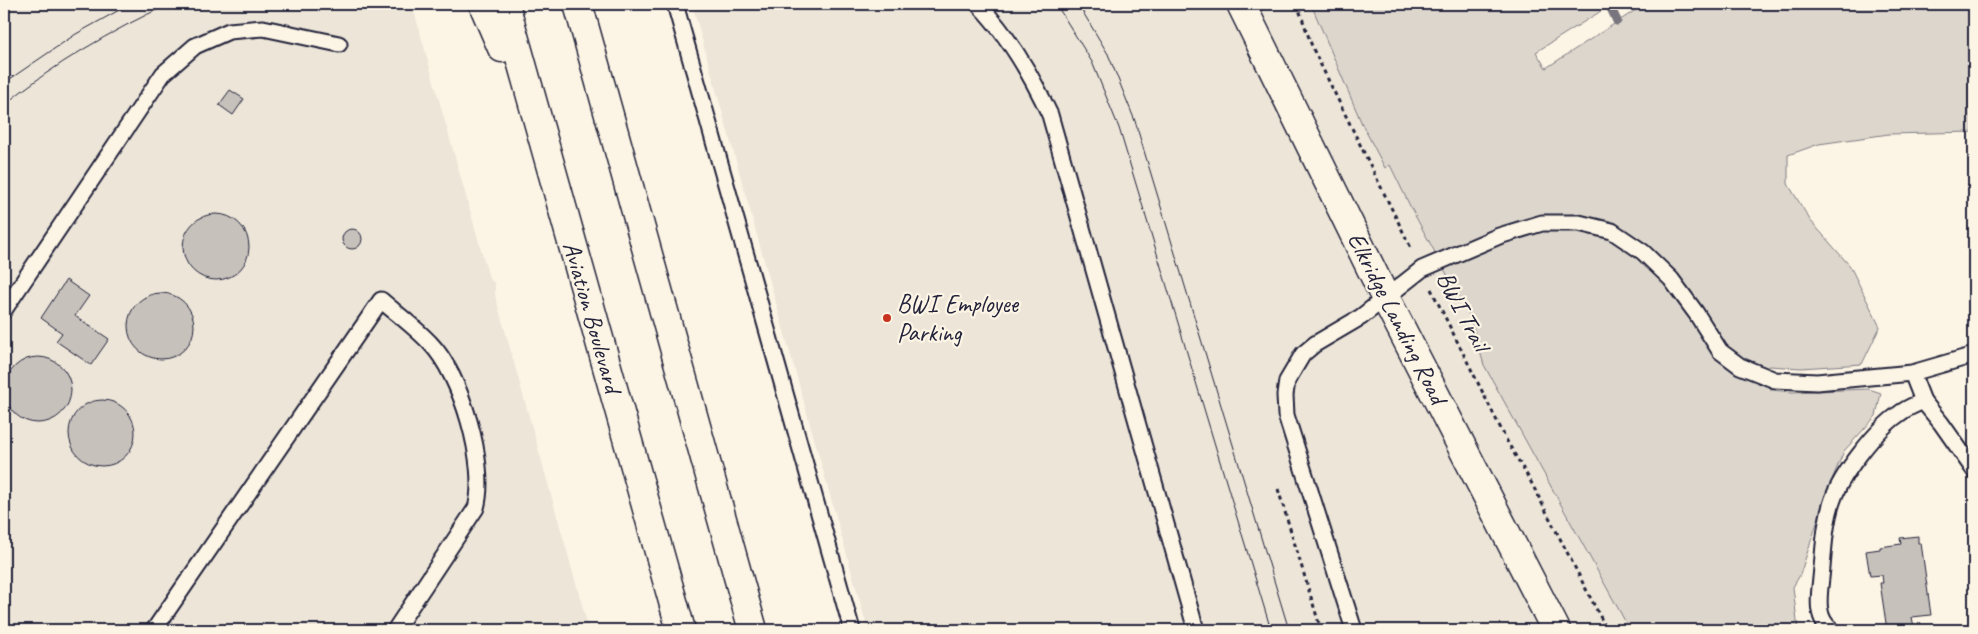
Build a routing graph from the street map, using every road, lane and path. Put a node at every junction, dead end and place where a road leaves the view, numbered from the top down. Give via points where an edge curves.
1 (483, 4) edge
2 (505, 4) edge
3 (578, 4) edge
4 (674, 4) edge
5 (978, 4) edge
6 (1241, 4) edge
7 (1297, 4) edge
8 (339, 44) dead end
9 (546, 153) junction
10 (1422, 270) junction
11 (1386, 297) junction
12 (4, 310) edge
13 (1974, 355) edge
14 (1912, 373) junction
15 (1923, 401) junction
16 (1974, 470) edge
17 (1278, 488) dead end
18 (154, 630) edge
19 (395, 630) edge
20 (681, 630) edge
21 (753, 630) edge
22 (852, 630) edge
23 (1196, 630) edge
24 (1320, 630) edge
25 (1354, 630) edge
26 (1556, 630) edge
27 (1607, 630) edge
28 (1832, 630) edge

1 - 9 main road
2 - 9 main road, Aviation Boulevard
3 - 21 main road
4 - 22 lane
5 - 23 lane via 1012,46 1036,84 1050,115
6 - 11 main road, Elkridge Landing Road
7 - 10 path, BWI Trail via 1313,49
8 - 12 lane via 263,28 229,31 195,46 162,74
9 - 20 main road, Aviation Boulevard
10 - 11 lane
10 - 14 lane via 1499,236 1542,223 1579,223 1612,231 1643,252 1671,278 1720,351 1740,366 1775,380 1817,382
10 - 27 path, BWI Trail
11 - 25 lane via 1304,354 1287,381 1285,396 1286,415
11 - 26 main road, Elkridge Landing Road
13 - 14 lane
14 - 15 lane
15 - 16 lane
15 - 28 lane via 1899,413 1874,438 1848,470 1834,494 1820,590 1821,616 1824,625
17 - 24 path
18 - 19 lane via 380,300 431,343 453,378 470,426 480,489 476,508

